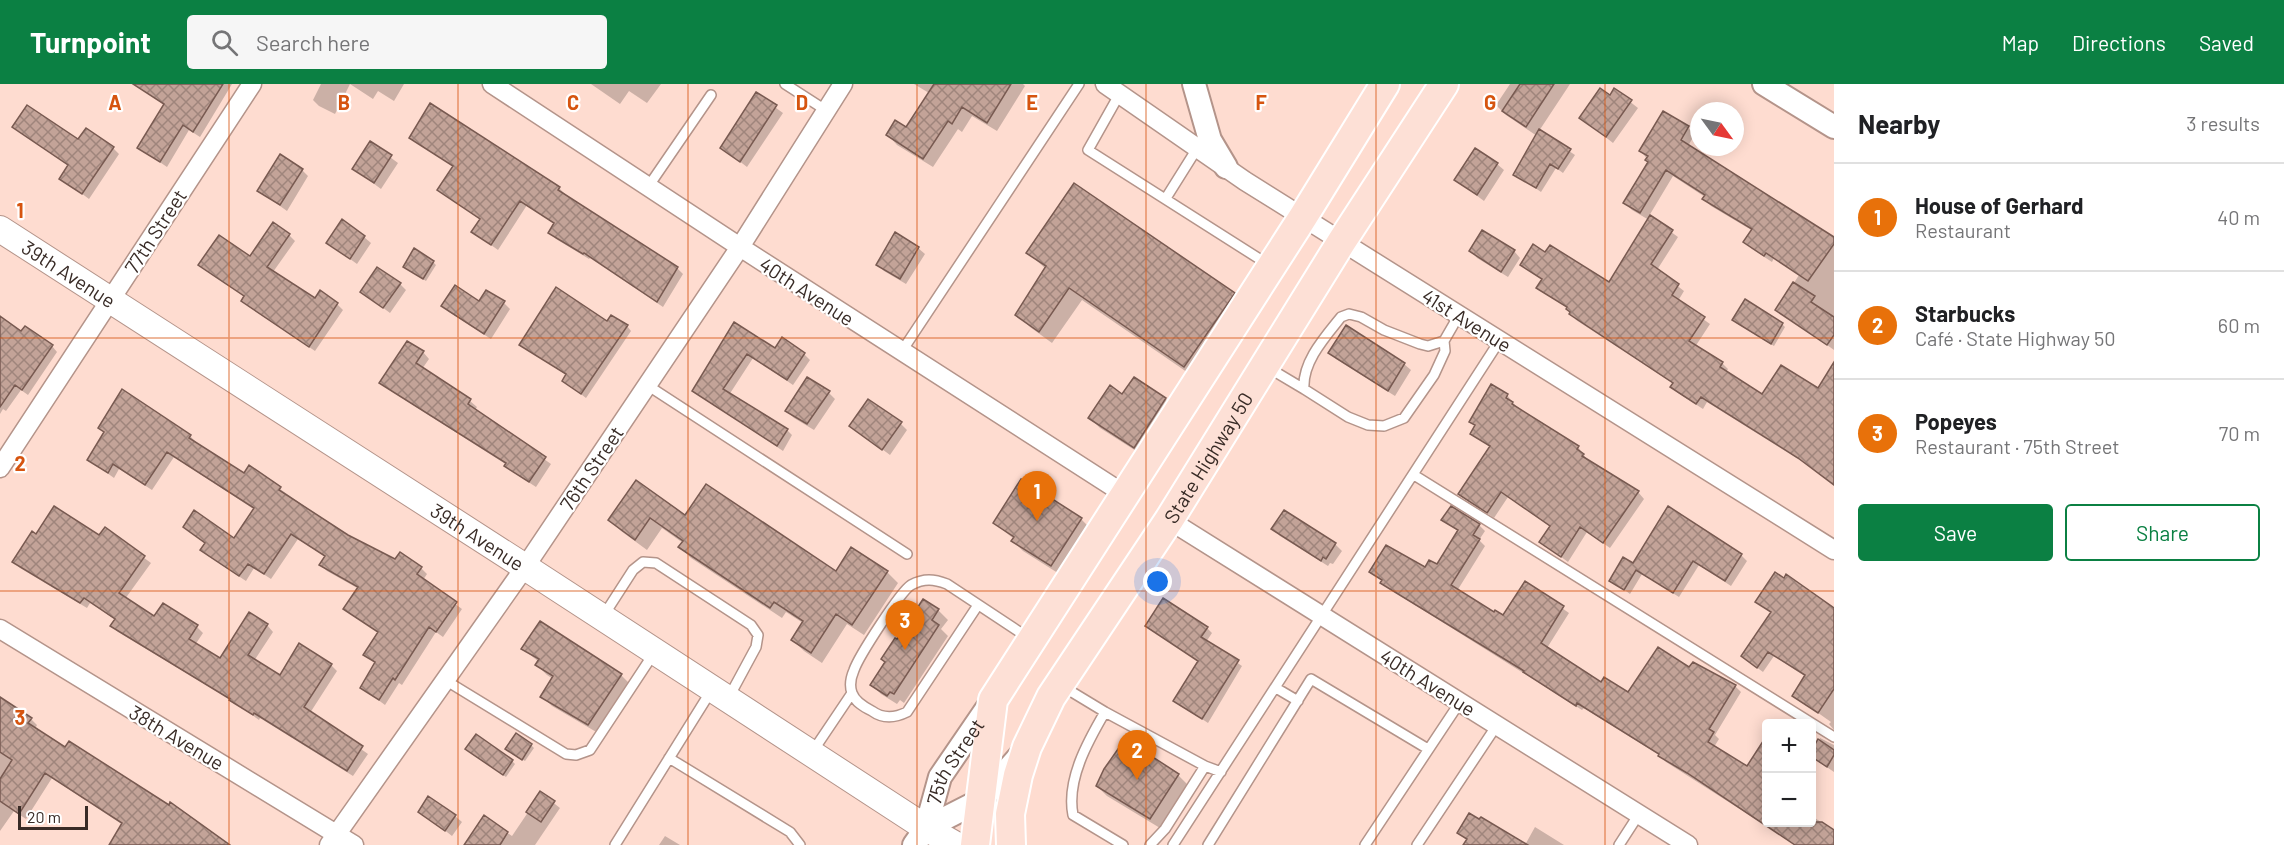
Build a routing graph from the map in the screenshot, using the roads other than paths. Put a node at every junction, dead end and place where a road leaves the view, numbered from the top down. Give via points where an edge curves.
1 (252, 84) edge
2 (492, 84) edge
3 (784, 84) edge
4 (843, 84) edge
5 (1080, 84) edge
6 (1194, 84) edge
7 (1385, 84) edge
8 (1444, 84) edge
9 (1764, 84) edge
10 (1112, 89) edge
11 (711, 95) dead end
12 (826, 111) junction
13 (1834, 127) edge
14 (1198, 147) junction
15 (1226, 167) junction
16 (648, 187) junction
17 (1166, 198) junction
18 (1303, 217) junction
19 (0, 229) edge
20 (1342, 241) junction
21 (740, 247) junction
22 (1270, 267) junction
23 (109, 301) junction
24 (1459, 315) junction
25 (1500, 340) junction
26 (1444, 341) junction
27 (902, 351) junction
28 (1265, 366) junction
29 (647, 385) junction
30 (1304, 389) junction
31 (0, 468) edge
32 (1413, 476) junction
33 (1124, 494) junction
34 (1169, 520) junction
35 (1834, 550) edge
36 (907, 554) dead end
37 (525, 567) junction
38 (978, 605) junction
39 (1323, 616) junction
40 (603, 618) junction
41 (0, 628) edge
42 (1031, 640) junction
43 (655, 651) junction
44 (445, 680) junction
45 (1059, 684) junction
46 (1276, 688) junction
47 (852, 693) junction
48 (720, 694) junction
49 (993, 700) junction
50 (1298, 701) junction
51 (1460, 702) junction
52 (1105, 712) junction
53 (1497, 725) junction
54 (1834, 737) edge
55 (1027, 747) junction
56 (1428, 749) junction
57 (811, 754) junction
58 (669, 758) junction
59 (1205, 766) junction
60 (1221, 772) junction
61 (981, 800) junction
62 (1639, 814) junction
63 (920, 837) edge
64 (332, 839) edge
65 (1178, 844) edge
66 (354, 845) edge
67 (615, 845) edge
68 (800, 845) edge
69 (956, 845) edge
70 (975, 845) edge
71 (1011, 845) edge
72 (1123, 845) edge
73 (1150, 845) edge
74 (1209, 845) edge
75 (1365, 845) edge
76 (1417, 845) edge
77 (1619, 845) edge
78 (1688, 845) edge

1 - 23 street, 77th Street
2 - 16 street, 40th Avenue
3 - 12 lane
4 - 12 street, 76th Street
5 - 27 lane
6 - 15 street via 1208,133
7 - 18 main road
8 - 20 main road, State Highway 50
9 - 13 street
10 - 14 street, 41st Avenue
10 - 17 lane via 1088,150
11 - 16 lane
12 - 21 street, 76th Street
14 - 15 street, 41st Avenue
14 - 17 lane
15 - 18 street, 41st Avenue
16 - 21 street, 40th Avenue
17 - 22 lane
18 - 20 street, 41st Avenue
18 - 22 main road
19 - 23 main road, 39th Avenue
20 - 24 street, 41st Avenue
20 - 28 main road, State Highway 50
21 - 27 street, 40th Avenue
21 - 29 street, 76th Street
22 - 33 main road
23 - 31 street, 77th Street
23 - 37 main road, 39th Avenue
24 - 25 street, 41st Avenue
24 - 26 lane
25 - 32 lane
25 - 35 street, 41st Avenue
26 - 30 lane via 1420,344 1348,314 1341,317 1309,363 1303,378
26 - 30 lane via 1445,351 1434,375 1404,418 1384,426 1348,417
27 - 33 street, 40th Avenue
28 - 30 lane
28 - 34 main road, State Highway 50
29 - 36 lane
29 - 37 street, 76th Street
32 - 39 lane
32 - 54 lane
33 - 42 main road
34 - 39 street, 40th Avenue
34 - 45 main road, State Highway 50
37 - 40 main road, 39th Avenue
37 - 44 street, 76th Street
38 - 42 lane
38 - 47 lane via 907,712 898,717 877,715
38 - 47 lane via 934,579 909,587 855,668 850,681
39 - 46 lane
39 - 51 street, 40th Avenue
40 - 43 main road, 39th Avenue
40 - 48 lane via 633,570 643,562 656,563 752,625 758,634 756,647
41 - 64 street, 38th Avenue
42 - 49 main road
43 - 44 lane via 590,750 576,755 566,754
43 - 48 main road, 39th Avenue
44 - 64 street, 76th Street
45 - 52 lane
45 - 55 main road, State Highway 50
46 - 50 lane
46 - 60 lane
47 - 57 lane
48 - 57 main road, 39th Avenue
48 - 58 lane
49 - 61 main road
49 - 63 street, 75th Street via 940,777
50 - 56 lane via 1311,679
50 - 74 lane
51 - 53 street, 40th Avenue
51 - 56 lane
52 - 59 lane
52 - 72 lane via 1081,760 1071,803 1073,814
53 - 62 street, 40th Avenue
53 - 76 lane
55 - 61 street, 75th Street
55 - 71 main road, State Highway 50 via 1010,814
56 - 75 lane
57 - 63 main road, 39th Avenue
58 - 67 lane
58 - 68 lane via 790,832
59 - 60 lane
59 - 73 lane via 1165,829
60 - 65 lane
61 - 63 street, 75th Street
61 - 70 main road
62 - 77 lane
62 - 78 street, 40th Avenue
63 - 69 main road, 39th Avenue
64 - 66 street, 38th Avenue

